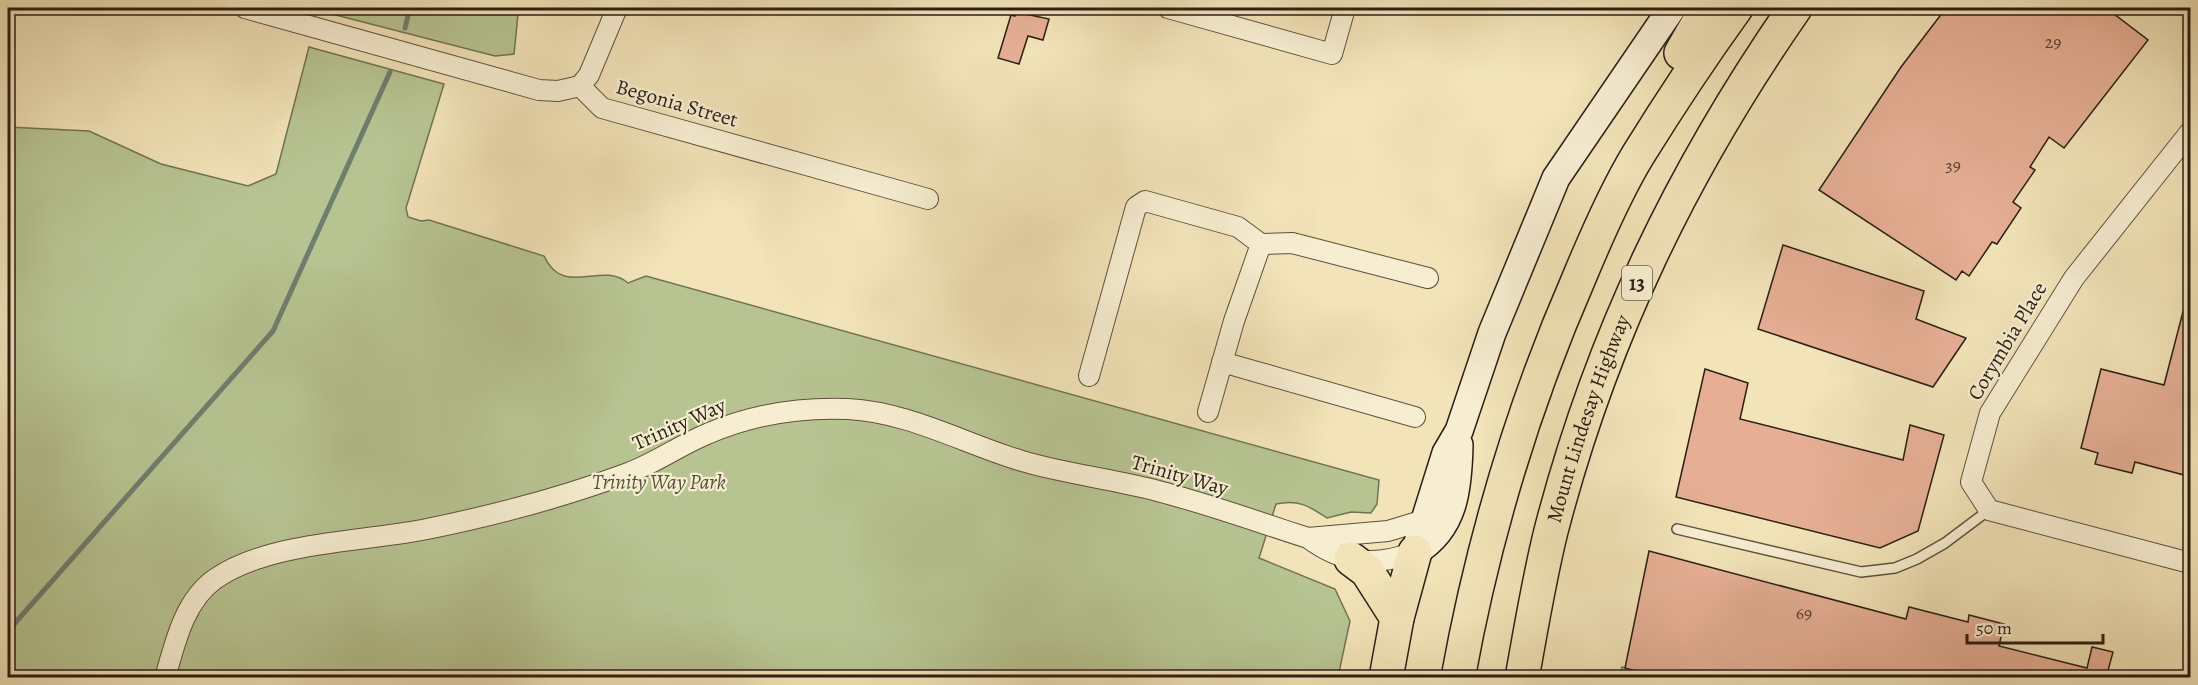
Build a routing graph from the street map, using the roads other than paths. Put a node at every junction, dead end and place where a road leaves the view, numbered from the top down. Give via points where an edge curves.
1 (245, 8) edge
2 (617, 8) edge
3 (1168, 8) edge
4 (1345, 8) edge
5 (1672, 8) edge
6 (1707, 8) edge
7 (1736, 8) edge
8 (1795, 8) edge
9 (580, 86) junction
10 (2190, 132) edge
11 (1637, 156) junction
12 (928, 199) dead end
13 (1261, 244) junction
14 (1428, 278) dead end
15 (1222, 362) junction
16 (1089, 376) dead end
17 (1208, 412) dead end
18 (1415, 417) dead end
19 (1459, 431) junction
20 (1989, 510) junction
21 (1424, 520) junction
22 (1677, 529) dead end
23 (1308, 538) junction
24 (1415, 552) junction
25 (1351, 559) junction
26 (2190, 563) edge
27 (1397, 618) junction
28 (165, 678) edge
29 (1386, 678) edge
30 (1458, 678) edge
31 (1522, 678) edge

1 - 9 street via 539,90
2 - 9 street via 589,75
3 - 4 street via 1332,54
5 - 19 street via 1556,177 1492,333
6 - 11 highway via 1646,120
7 - 11 highway
8 - 31 highway, Mount Lindesay Highway / 13 via 1715,130 1647,260 1595,387 1550,532
9 - 12 street, Begonia Street via 602,108
10 - 20 street, Corymbia Place via 2074,278 1990,413 1971,482
11 - 30 highway via 1594,243 1530,399 1480,573
13 - 14 street via 1292,243
13 - 15 street
13 - 16 street via 1238,227 1145,201 1136,207
15 - 17 street
15 - 18 street
19 - 21 street via 1446,453
19 - 24 street via 1454,502 1442,528
20 - 22 lane via 1917,559 1895,568 1861,572
20 - 26 street
21 - 23 street, Trinity Way via 1388,531
21 - 24 street
23 - 25 street, Trinity Way via 1327,552
23 - 28 street, Trinity Way via 1157,491 1023,462 904,419 852,409 798,408 708,433 633,471 563,496 422,530 272,554 238,566 213,580 195,600 179,627
24 - 25 street, Trinity Way via 1386,561
24 - 27 highway
25 - 27 highway via 1367,571
27 - 29 highway

